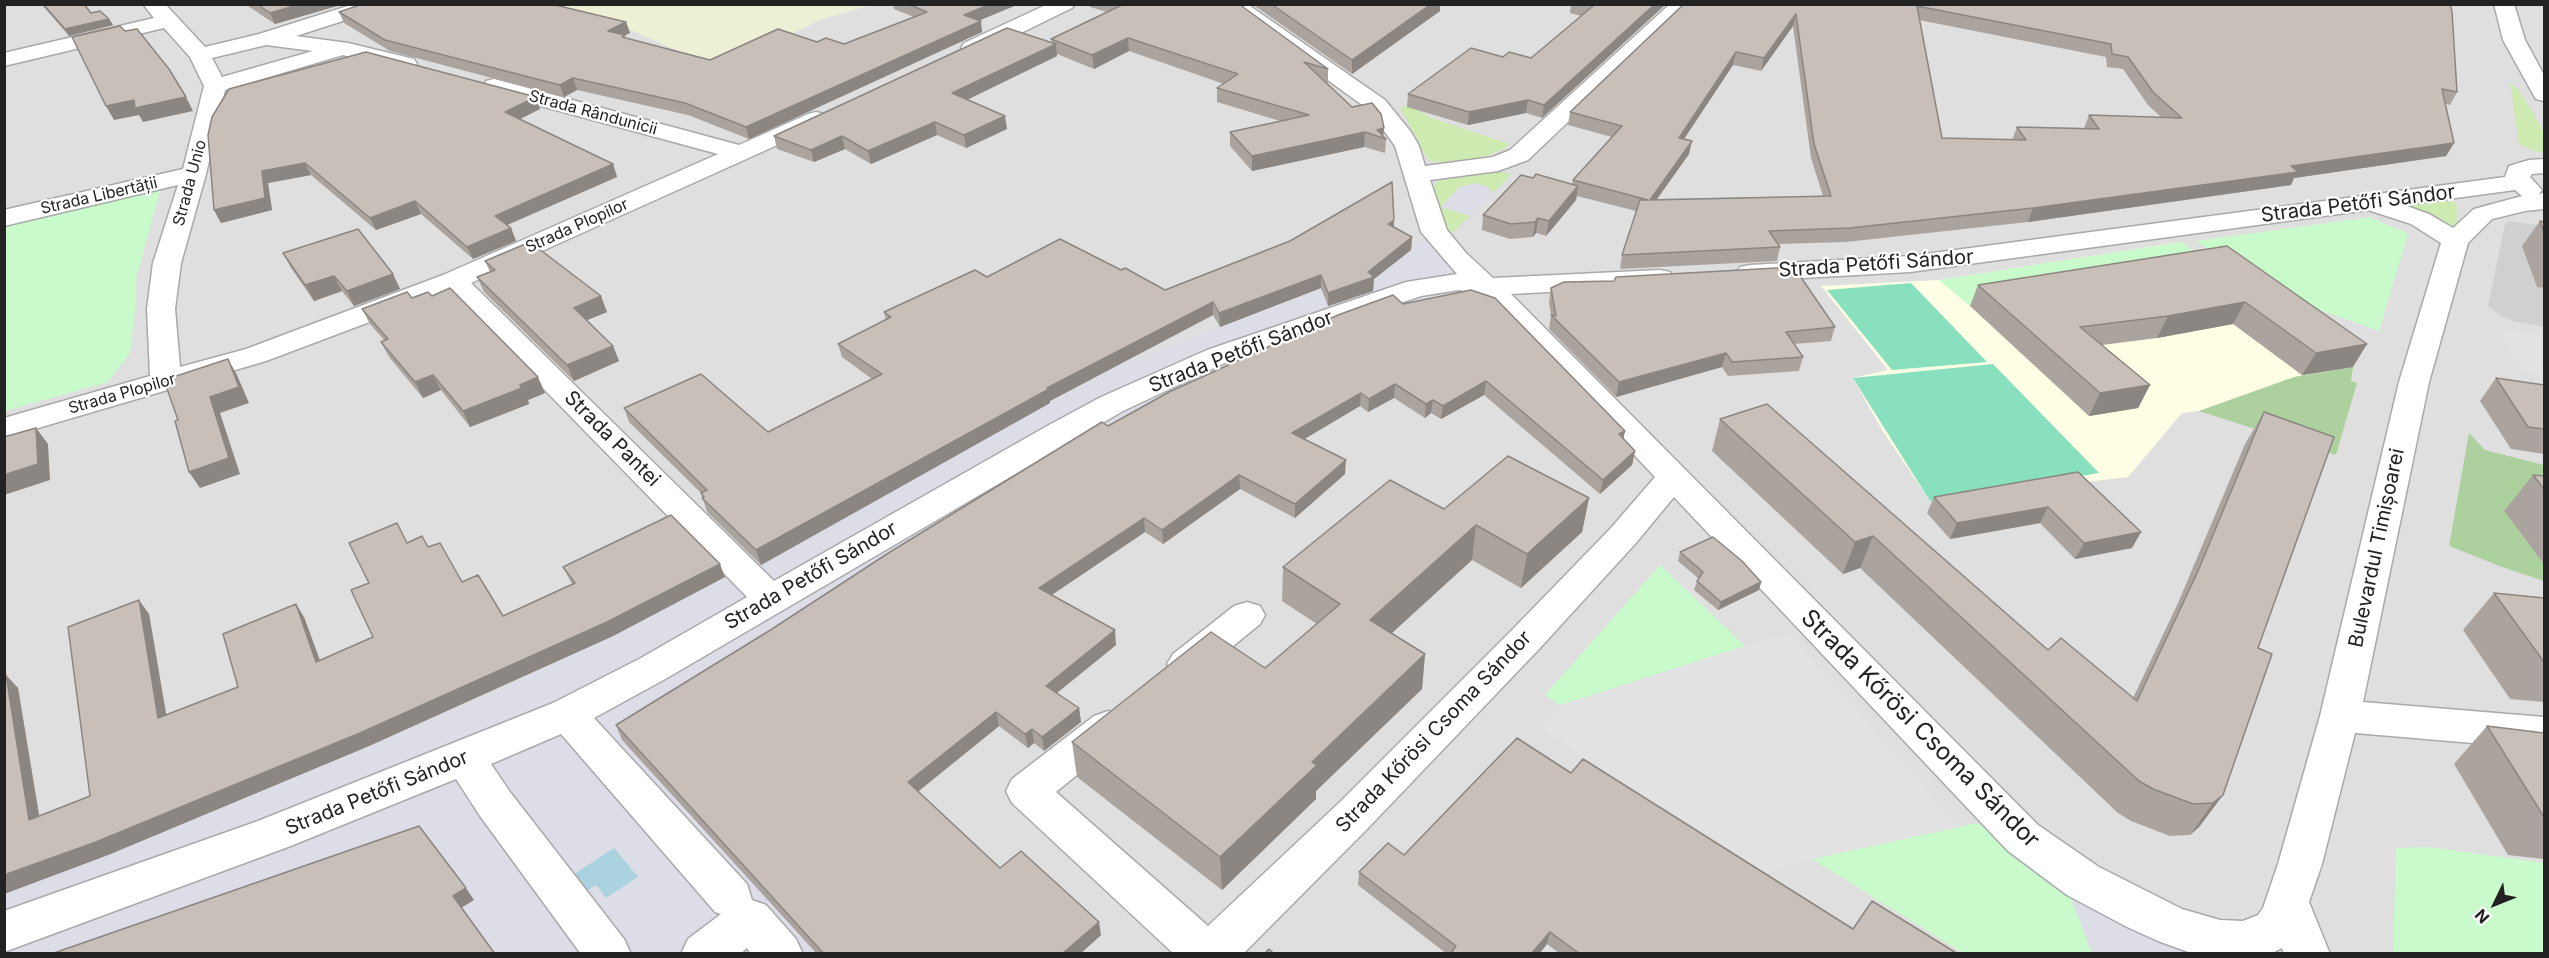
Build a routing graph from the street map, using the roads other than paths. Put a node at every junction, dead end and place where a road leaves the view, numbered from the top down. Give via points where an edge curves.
1 (153, 4) edge
2 (376, 4) edge
3 (1065, 4) edge
4 (1233, 4) edge
5 (1682, 4) edge
6 (2504, 4) edge
7 (170, 20) junction
8 (266, 39) junction
9 (348, 49) junction
10 (200, 55) junction
11 (947, 59) edge
12 (4, 60) edge
13 (424, 68) edge
14 (478, 82) edge
15 (215, 86) junction
16 (2544, 94) edge
17 (840, 108) edge
18 (743, 153) junction
19 (2544, 166) edge
20 (194, 174) junction
21 (1417, 174) junction
22 (2520, 183) junction
23 (2544, 199) edge
24 (2364, 202) junction
25 (4, 218) edge
26 (2454, 240) junction
27 (1725, 274) edge
28 (1680, 277) edge
29 (453, 281) junction
30 (1488, 287) junction
31 (166, 382) junction
32 (4, 428) edge
33 (1674, 476) junction
34 (770, 599) junction
35 (1247, 615) dead end
36 (567, 714) junction
37 (2340, 717) junction
38 (2544, 733) edge
39 (465, 758) junction
40 (731, 898) dead end
41 (2288, 902) junction
42 (4, 932) edge
43 (608, 954) edge
44 (704, 954) edge
45 (780, 954) edge
46 (1209, 954) edge
47 (2307, 954) edge

1 - 7 street
2 - 8 street
3 - 11 street
4 - 21 street, Strada Kőrösi Csoma Sándor via 1377,105 1399,132
5 - 21 street via 1519,155 1498,164
6 - 16 street via 2514,40
7 - 10 street
7 - 12 street
8 - 9 street
8 - 10 street
9 - 13 street
9 - 15 street
10 - 15 street
14 - 18 street, Strada Rândunicii
15 - 20 street, Strada Unio
17 - 18 street, Strada Plopilor
18 - 29 street, Strada Plopilor
19 - 22 street via 2520,169 2516,176
20 - 25 street, Strada Libertății
20 - 31 street, Strada Unio via 167,263 161,309
21 - 30 street, Strada Kőrösi Csoma Sándor via 1434,232 1456,259
22 - 23 street
22 - 24 street, Strada Petőfi Sándor
23 - 26 street via 2482,214
24 - 26 street via 2412,216
24 - 27 street, Strada Petőfi Sándor via 1933,261
26 - 37 street, Bulevardul Timișoarei via 2414,382
28 - 30 street, Strada Petőfi Sándor
29 - 31 street, Strada Plopilor via 267,351
29 - 34 street, Strada Pantei
30 - 33 street, Strada Kőrösi Csoma Sándor
30 - 34 street, Strada Petőfi Sándor via 1459,282 1416,288 1228,352 1168,378 1060,432
31 - 32 street, Strada Plopilor
33 - 41 street, Strada Kőrösi Csoma Sándor via 2023,838 2050,859 2143,913 2220,941 2243,942 2262,936 2274,929
33 - 46 street, Strada Kőrösi Csoma Sándor via 1519,646 1355,814
34 - 36 street, Strada Petőfi Sándor
35 - 46 street, Strada Kőrösi Csoma Sándor via 1027,791
36 - 39 street, Strada Petőfi Sándor
36 - 40 street
37 - 38 street
37 - 41 street, Bulevardul Timișoarei
39 - 42 street, Strada Petőfi Sándor via 273,834
39 - 43 street
41 - 47 street
44 - 45 street via 750,920

